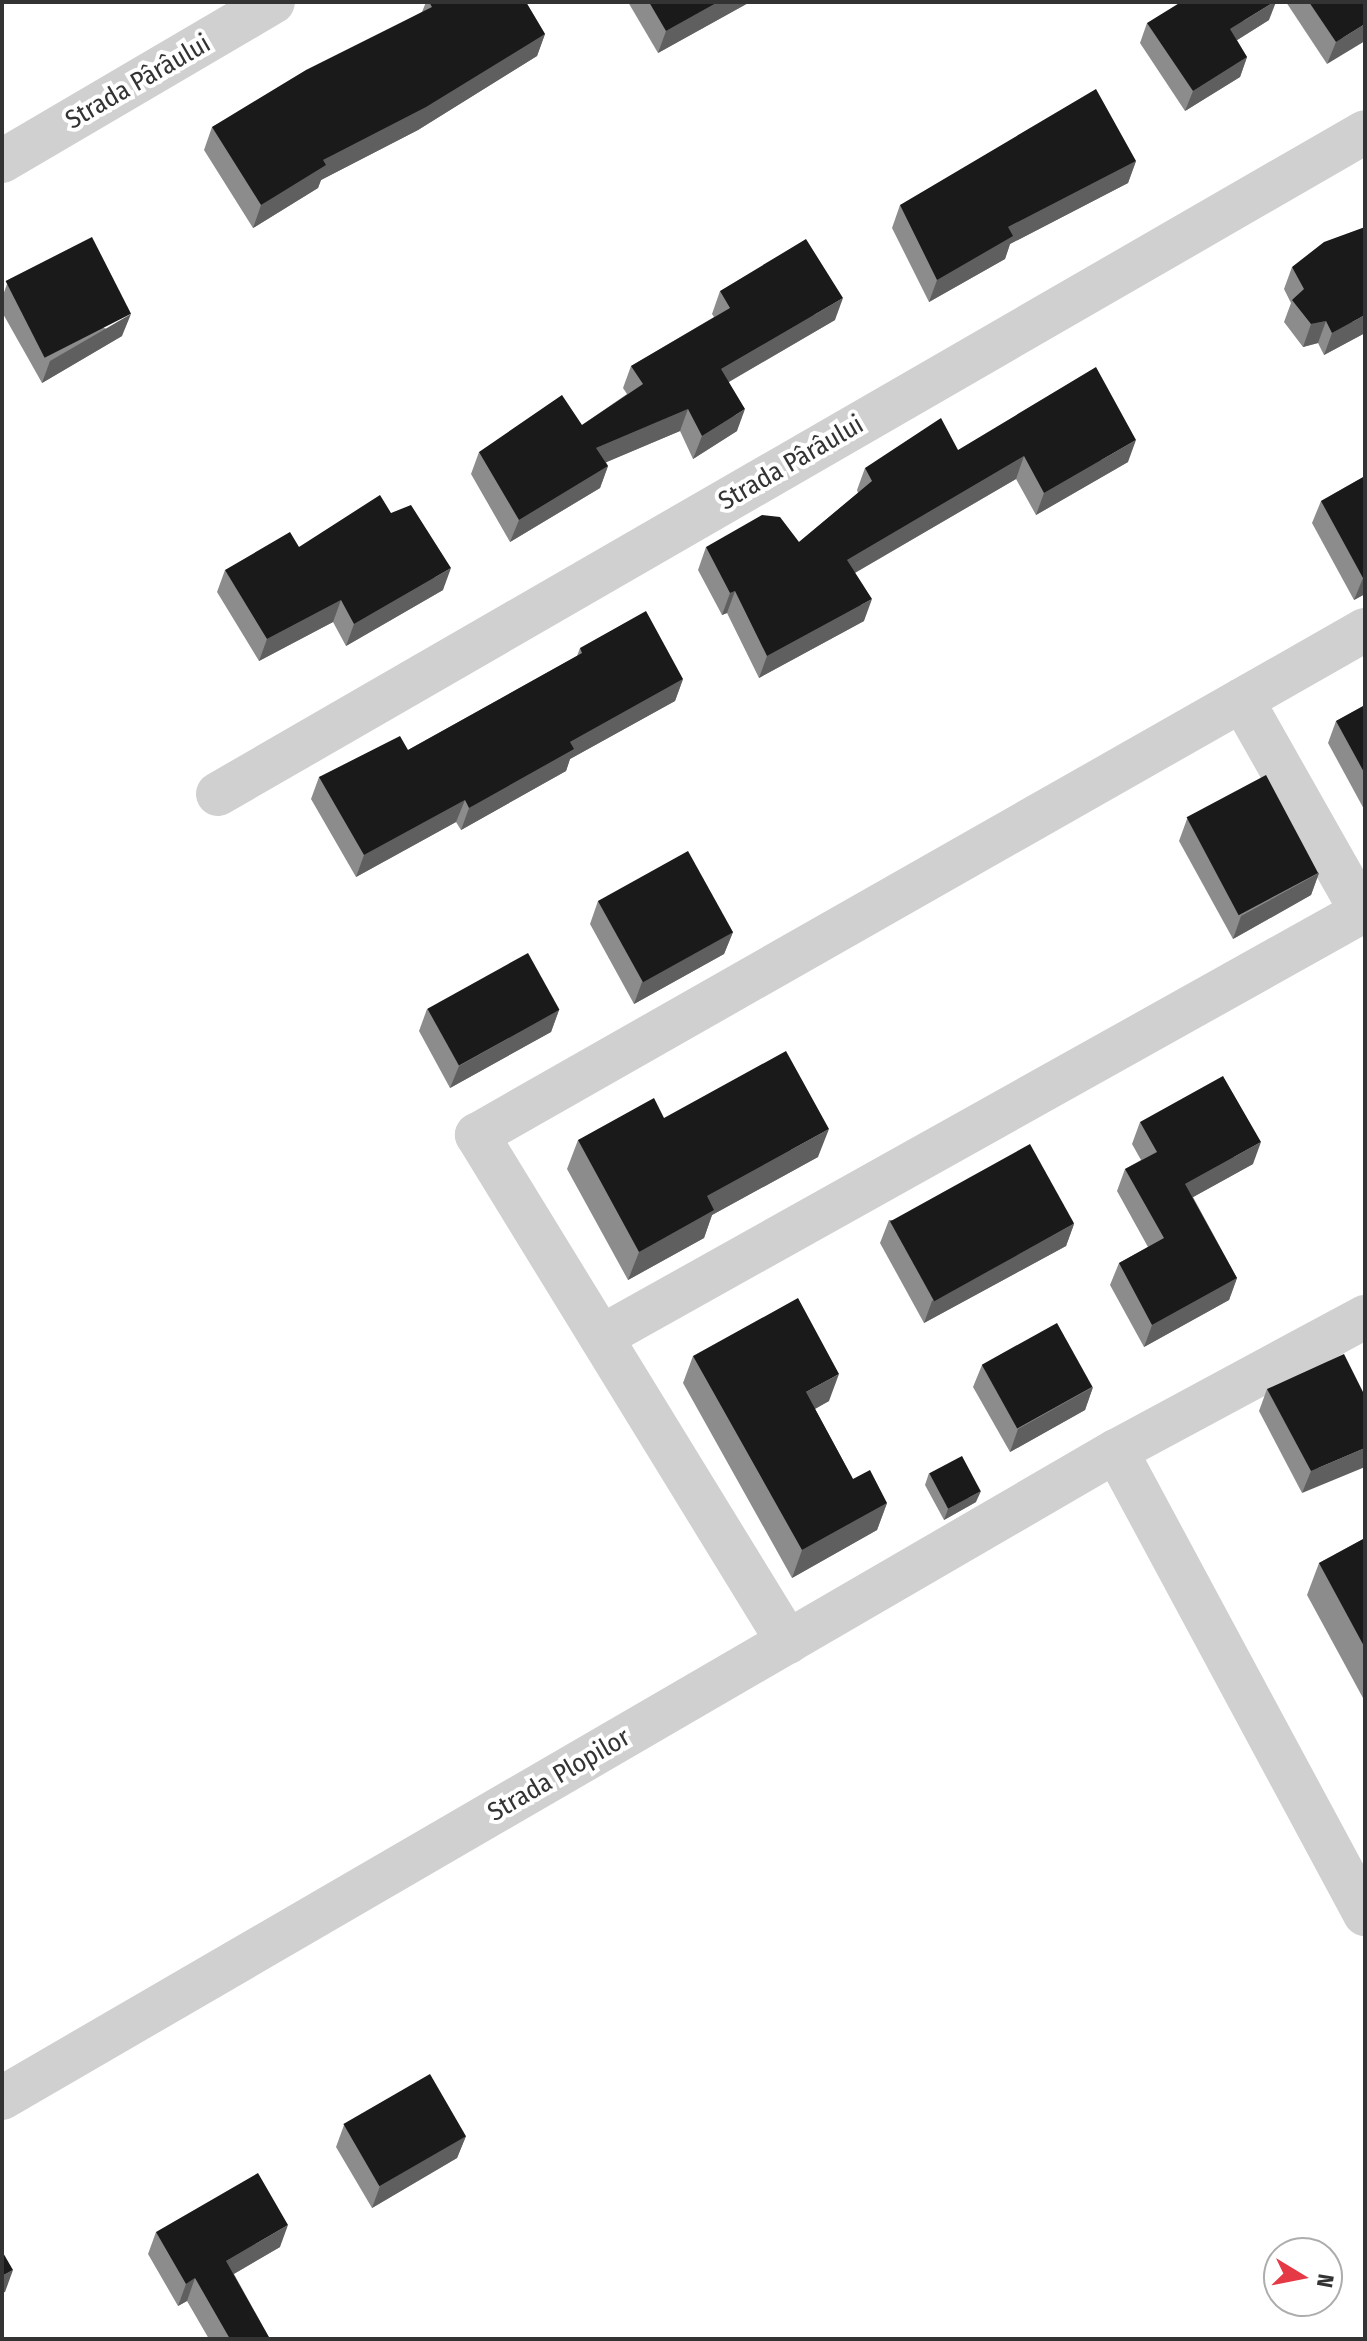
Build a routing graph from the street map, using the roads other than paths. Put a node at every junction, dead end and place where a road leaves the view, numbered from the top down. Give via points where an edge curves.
1 (273, 2) edge
2 (1365, 132) edge
3 (2, 161) edge
4 (1365, 630) edge
5 (1242, 700) junction
6 (218, 794) dead end
7 (1364, 911) edge
8 (1365, 1317) edge
9 (601, 1337) junction
10 (1116, 1451) junction
11 (788, 1642) junction
12 (1365, 1914) edge
13 (2, 2098) edge

1 - 3 street, Strada Pârâului
2 - 6 street, Strada Pârâului
4 - 5 street
5 - 7 street
5 - 9 street via 477,1135
7 - 9 street
8 - 10 street, Strada Plopilor
9 - 11 street
10 - 11 street, Strada Plopilor
10 - 12 street
11 - 13 street, Strada Plopilor

